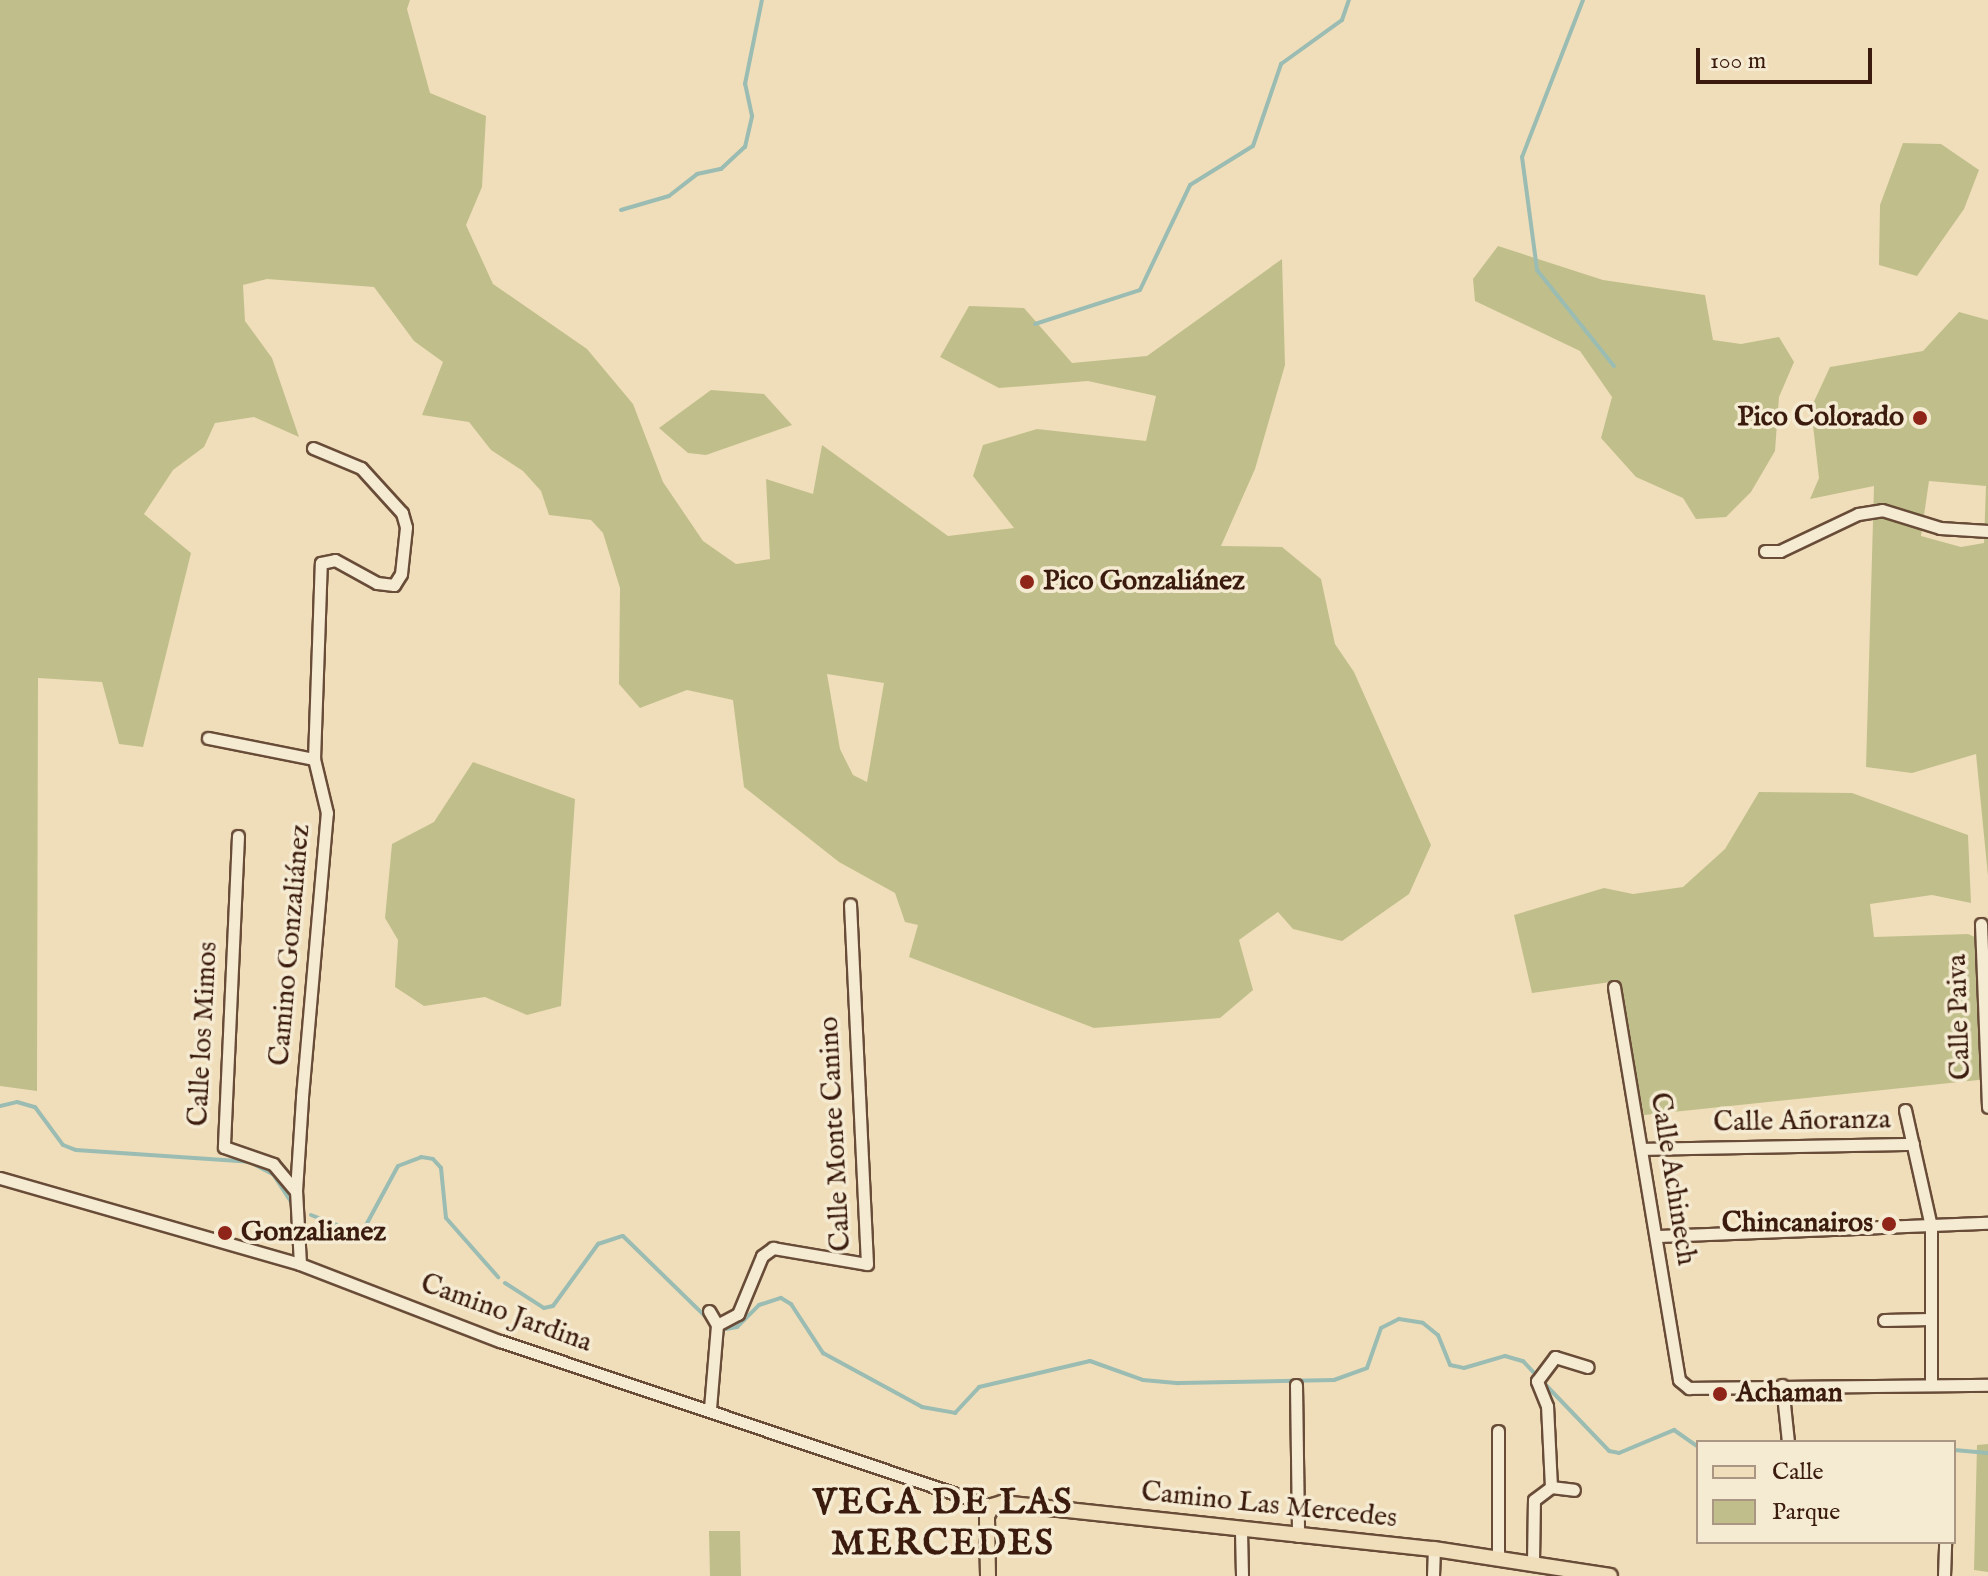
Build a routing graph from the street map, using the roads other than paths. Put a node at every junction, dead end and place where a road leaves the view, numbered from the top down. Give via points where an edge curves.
1 (313, 448) dead end
2 (1988, 531) edge
3 (1765, 551) dead end
4 (208, 738) dead end
5 (314, 759) junction
6 (238, 836) dead end
7 (850, 904) dead end
8 (1981, 924) dead end
9 (1614, 987) dead end
10 (1988, 1107) edge
11 (1905, 1110) dead end
12 (1913, 1144) junction
13 (1643, 1149) junction
14 (0, 1178) edge
15 (296, 1191) junction
16 (1988, 1223) edge
17 (1931, 1226) junction
18 (1658, 1236) junction
19 (300, 1264) junction
20 (709, 1311) dead end
21 (1930, 1319) junction
22 (1884, 1320) dead end
23 (717, 1325) junction
24 (1587, 1367) dead end
25 (1931, 1384) junction
26 (1296, 1385) dead end
27 (1782, 1385) junction
28 (1988, 1385) edge
29 (710, 1409) junction
30 (1498, 1431) dead end
31 (1788, 1440) edge
32 (1551, 1487) junction
33 (1574, 1490) dead end
34 (992, 1506) junction
35 (1241, 1531) junction
36 (1298, 1536) junction
37 (1945, 1544) edge
38 (1434, 1549) junction
39 (1498, 1557) junction
40 (1530, 1567) edge
41 (988, 1576) edge
42 (1242, 1576) edge
43 (1433, 1576) edge
44 (1610, 1576) edge
45 (1944, 1576) edge

1 - 5 street, Camino Gonzaliánez via 361,468 402,513 406,527 401,574 394,585 377,583 335,560 321,563
2 - 3 street via 1940,528 1882,510 1858,514 1780,551
4 - 5 street
5 - 15 street, Camino Gonzaliánez via 327,813
6 - 15 street, Calle los Mimos via 224,1147 273,1164
7 - 23 street, Calle Monte Canino via 867,1264 773,1248 762,1256 738,1314
8 - 10 street, Calle Paiva
9 - 13 street, Calle Achinech
11 - 12 street
12 - 13 street, Calle Añoranza
12 - 17 street
13 - 18 street, Calle Achinech
14 - 19 street, Camino Jardina
15 - 19 street, Camino Gonzaliánez
16 - 17 street
17 - 18 street
17 - 21 street
18 - 27 street, Calle Achinech via 1679,1380 1689,1388
19 - 29 street, Camino Jardina via 500,1341
20 - 23 street
21 - 22 street
21 - 25 street
23 - 29 street
24 - 32 street via 1555,1357 1540,1377 1547,1406
25 - 27 street
25 - 28 street
26 - 36 street
27 - 31 street
29 - 34 street, Camino Jardina
30 - 39 street
32 - 33 street
32 - 40 street via 1534,1500
34 - 35 main road, Camino Las Mercedes
34 - 41 main road via 987,1516
35 - 36 main road, Camino Las Mercedes
35 - 42 street
36 - 38 main road, Camino Las Mercedes
37 - 45 street
38 - 39 main road, Camino Las Mercedes
38 - 43 street
39 - 40 main road, Camino Las Mercedes
40 - 44 main road, Camino Las Mercedes

